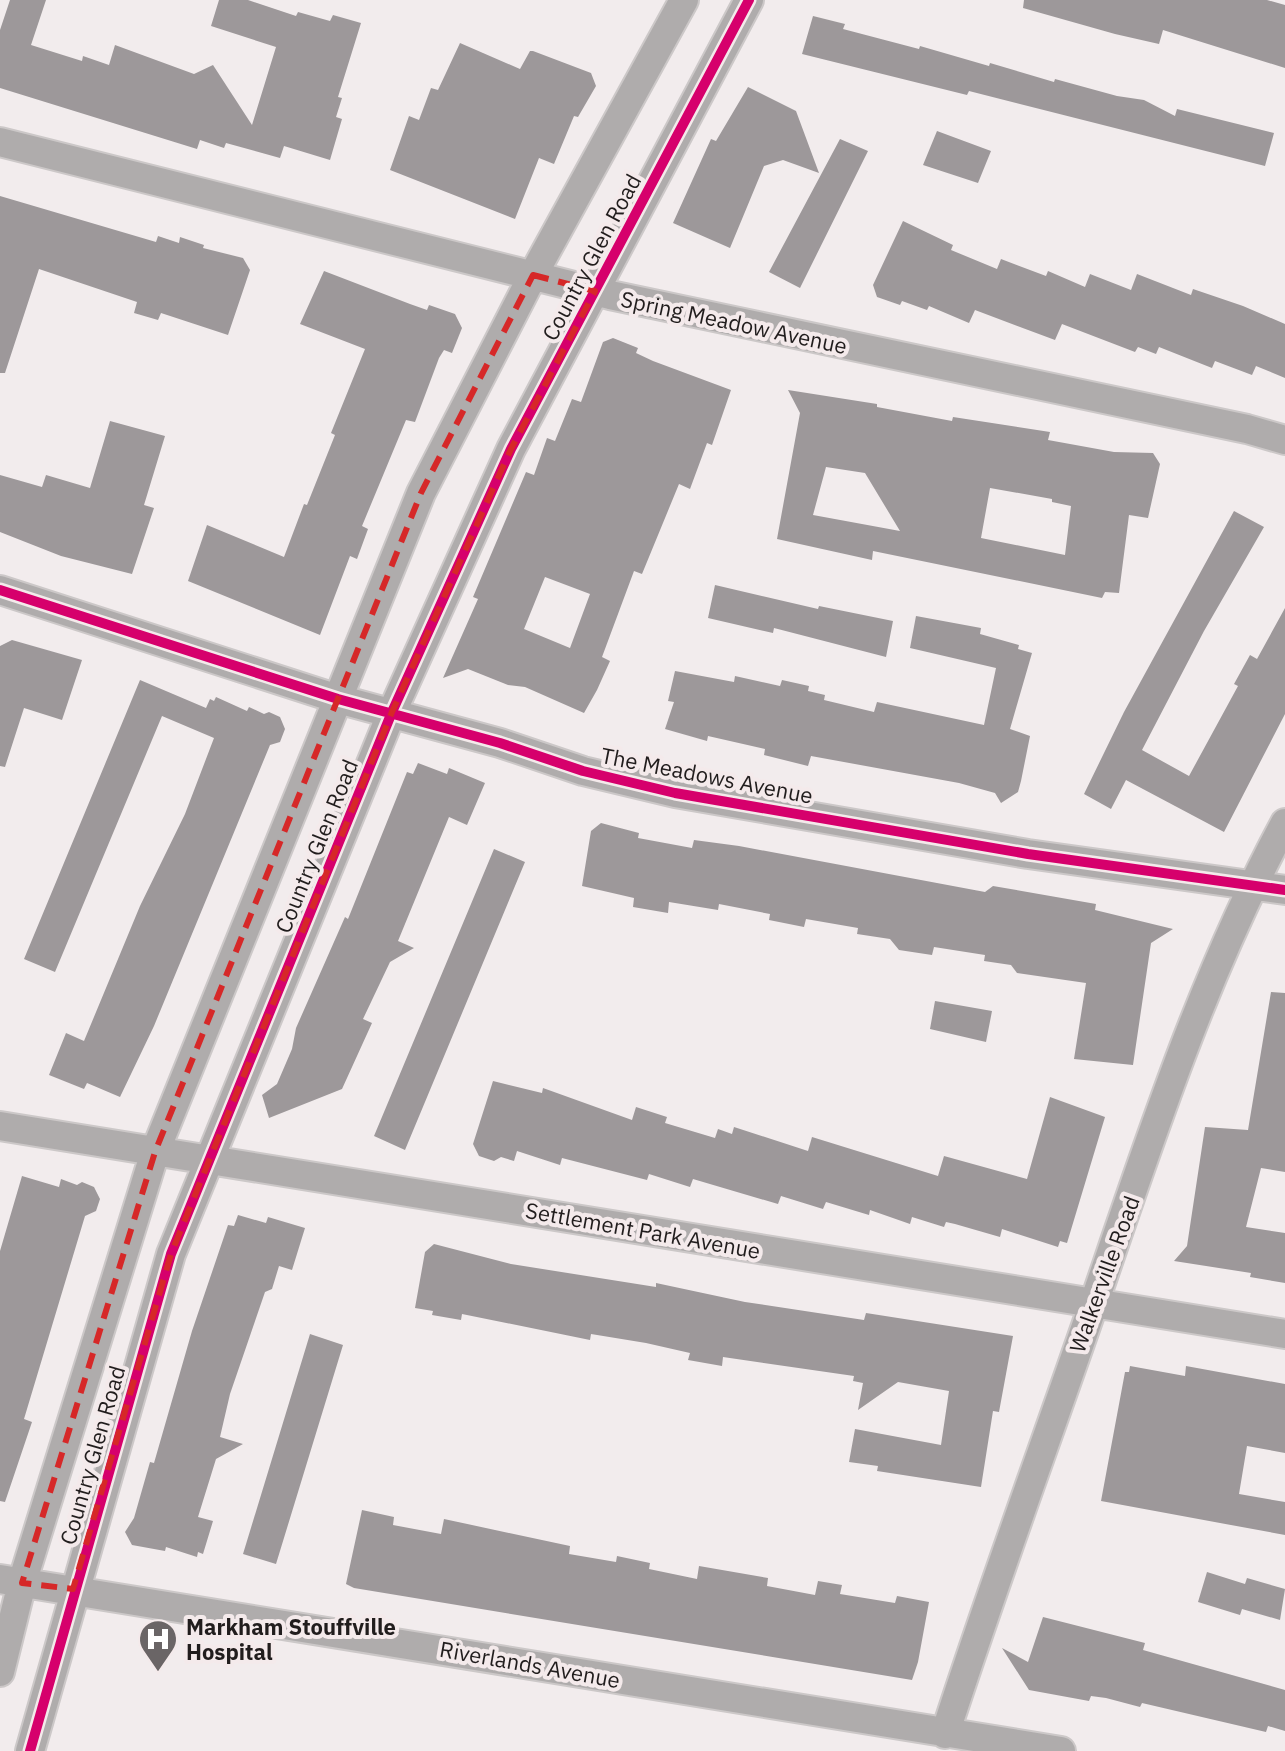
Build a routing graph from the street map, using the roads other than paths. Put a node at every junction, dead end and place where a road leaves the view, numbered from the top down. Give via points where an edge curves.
1 (684, 0) edge
2 (749, 0) edge
3 (0, 142) edge
4 (533, 275) junction
5 (595, 291) junction
6 (1285, 440) edge
7 (0, 590) edge
8 (338, 699) junction
9 (392, 712) junction
10 (1285, 823) edge
11 (1252, 884) junction
12 (1285, 890) edge
13 (0, 1126) edge
14 (155, 1152) junction
15 (211, 1160) junction
16 (1093, 1306) junction
17 (1285, 1334) edge
18 (11, 1581) edge
19 (73, 1589) junction
20 (0, 1672) edge
21 (945, 1734) junction
22 (30, 1751) edge
23 (1061, 1751) edge

1 - 4 street, Country Glen Road
2 - 5 street, Country Glen Road
3 - 4 street, Spring Meadow Avenue
4 - 5 street, Spring Meadow Avenue
4 - 8 street, Country Glen Road via 421,493
5 - 6 street, Spring Meadow Avenue
5 - 9 street, Country Glen Road via 511,449
7 - 8 street, The Meadows Avenue
8 - 9 street, The Meadows Avenue
8 - 14 street, Country Glen Road
9 - 11 street, The Meadows Avenue via 583,771 675,793 1028,854
9 - 15 street, Country Glen Road
10 - 11 street, Walkerville Road
11 - 12 street, The Meadows Avenue
11 - 16 street, Walkerville Road via 1165,1100
13 - 14 street, Settlement Park Avenue
14 - 15 street, Settlement Park Avenue
14 - 18 street, Country Glen Road
15 - 16 street, Settlement Park Avenue
15 - 19 street, Country Glen Road via 171,1254
16 - 17 street, Settlement Park Avenue
16 - 21 street, Walkerville Road
18 - 19 street, Riverlands Avenue
18 - 20 street, Country Glen Road
19 - 21 street, Riverlands Avenue
19 - 22 street, Country Glen Road
21 - 23 street, Riverlands Avenue

